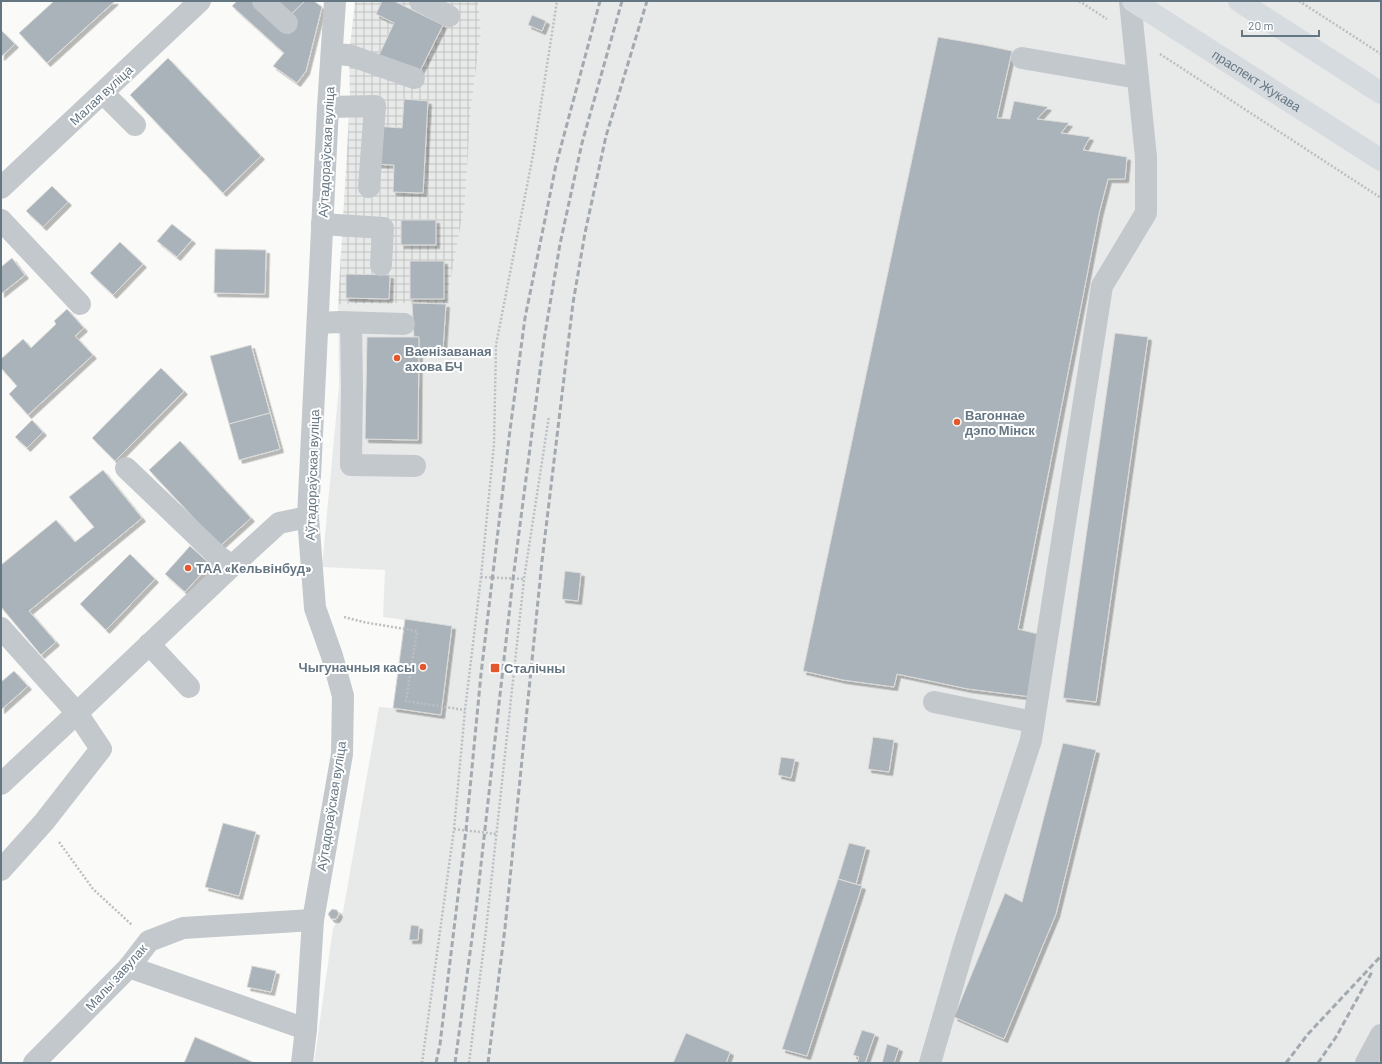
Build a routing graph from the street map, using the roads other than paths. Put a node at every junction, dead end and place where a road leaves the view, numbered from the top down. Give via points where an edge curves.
1 (200, 1) edge
2 (263, 1) edge
3 (335, 1) edge
4 (420, 1) edge
5 (1132, 1) edge
6 (1239, 1) edge
7 (449, 16) dead end
8 (287, 23) dead end
9 (332, 54) junction
10 (1022, 58) dead end
11 (414, 78) dead end
12 (1138, 78) junction
13 (103, 93) junction
14 (1381, 93) edge
15 (328, 107) junction
16 (135, 125) dead end
17 (1381, 160) edge
18 (369, 187) dead end
19 (1, 188) edge
20 (1, 220) edge
21 (322, 224) junction
22 (381, 265) dead end
23 (80, 304) dead end
24 (318, 323) junction
25 (351, 323) junction
26 (404, 324) dead end
27 (415, 466) dead end
28 (126, 468) dead end
29 (308, 517) junction
30 (232, 566) junction
31 (1, 628) edge
32 (149, 644) junction
33 (189, 686) dead end
34 (934, 702) dead end
35 (77, 713) junction
36 (1033, 722) junction
37 (1, 784) edge
38 (1, 870) edge
39 (313, 920) junction
40 (129, 967) junction
41 (306, 1029) junction
42 (1381, 1035) edge
43 (34, 1063) edge
44 (302, 1063) edge
45 (930, 1063) edge
46 (1366, 1063) edge

1 - 13 street, Малая вуліца
2 - 8 street
3 - 9 street, Аўтадораўская вуліца
4 - 7 street
5 - 12 street
5 - 17 main road, праспект Жукава
6 - 14 main road
9 - 11 street via 349,55
9 - 15 street, Аўтадораўская вуліца
10 - 12 street
12 - 36 street via 1146,157 1146,213 1102,286
13 - 16 street
13 - 19 street, Малая вуліца
15 - 18 street via 376,106
15 - 21 street, Аўтадораўская вуліца
20 - 23 street
21 - 22 street via 383,228
21 - 24 street, Аўтадораўская вуліца
24 - 25 street
24 - 29 street, Аўтадораўская вуліца
25 - 26 street
25 - 27 street via 351,465
28 - 30 street via 218,556
29 - 30 street via 279,523
29 - 39 street, Аўтадораўская вуліца via 315,608 343,696 342,754
30 - 32 street
31 - 35 street
32 - 33 street
32 - 35 street
34 - 36 street
35 - 37 street
35 - 38 street via 101,749 44,822
36 - 45 street via 1031,740 964,946
39 - 40 street, Малы завулак via 183,928 149,941
39 - 41 street, Аўтадораўская вуліца
40 - 41 street
40 - 43 street, Малы завулак
41 - 44 street, Аўтадораўская вуліца
42 - 46 street

